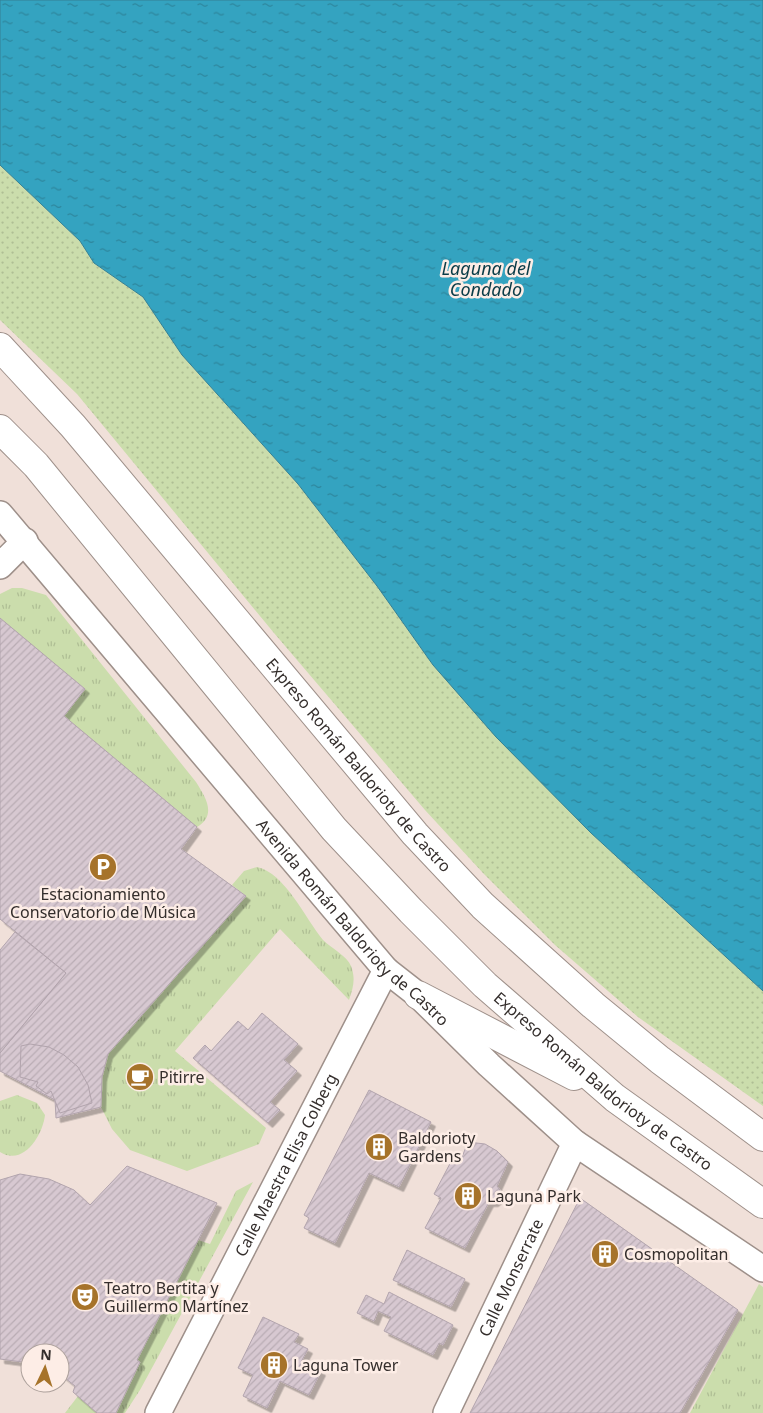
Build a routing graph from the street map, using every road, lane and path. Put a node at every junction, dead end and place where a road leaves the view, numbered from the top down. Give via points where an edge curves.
1 (0, 347) edge
2 (0, 428) edge
3 (0, 514) edge
4 (24, 541) junction
5 (0, 566) edge
6 (386, 970) junction
7 (418, 995) junction
8 (615, 1098) junction
9 (763, 1137) edge
10 (575, 1143) junction
11 (763, 1204) edge
12 (763, 1269) edge
13 (158, 1413) edge
14 (446, 1413) edge

1 - 9 highway, Expreso Román Baldorioty de Castro via 73,426 415,834 483,906 593,1005
2 - 8 highway, Expreso Román Baldorioty de Castro via 36,465 334,829 485,985
3 - 4 street, Avenida Román Baldorioty de Castro
4 - 5 street
4 - 6 street, Avenida Román Baldorioty de Castro
6 - 7 street, Avenida Román Baldorioty de Castro
6 - 13 street, Calle Maestra Elisa Colberg
7 - 8 highway
7 - 10 street, Avenida Román Baldorioty de Castro
8 - 11 highway, Expreso Román Baldorioty de Castro
10 - 12 street, Avenida Román Baldorioty de Castro
10 - 14 street, Calle Monserrate

